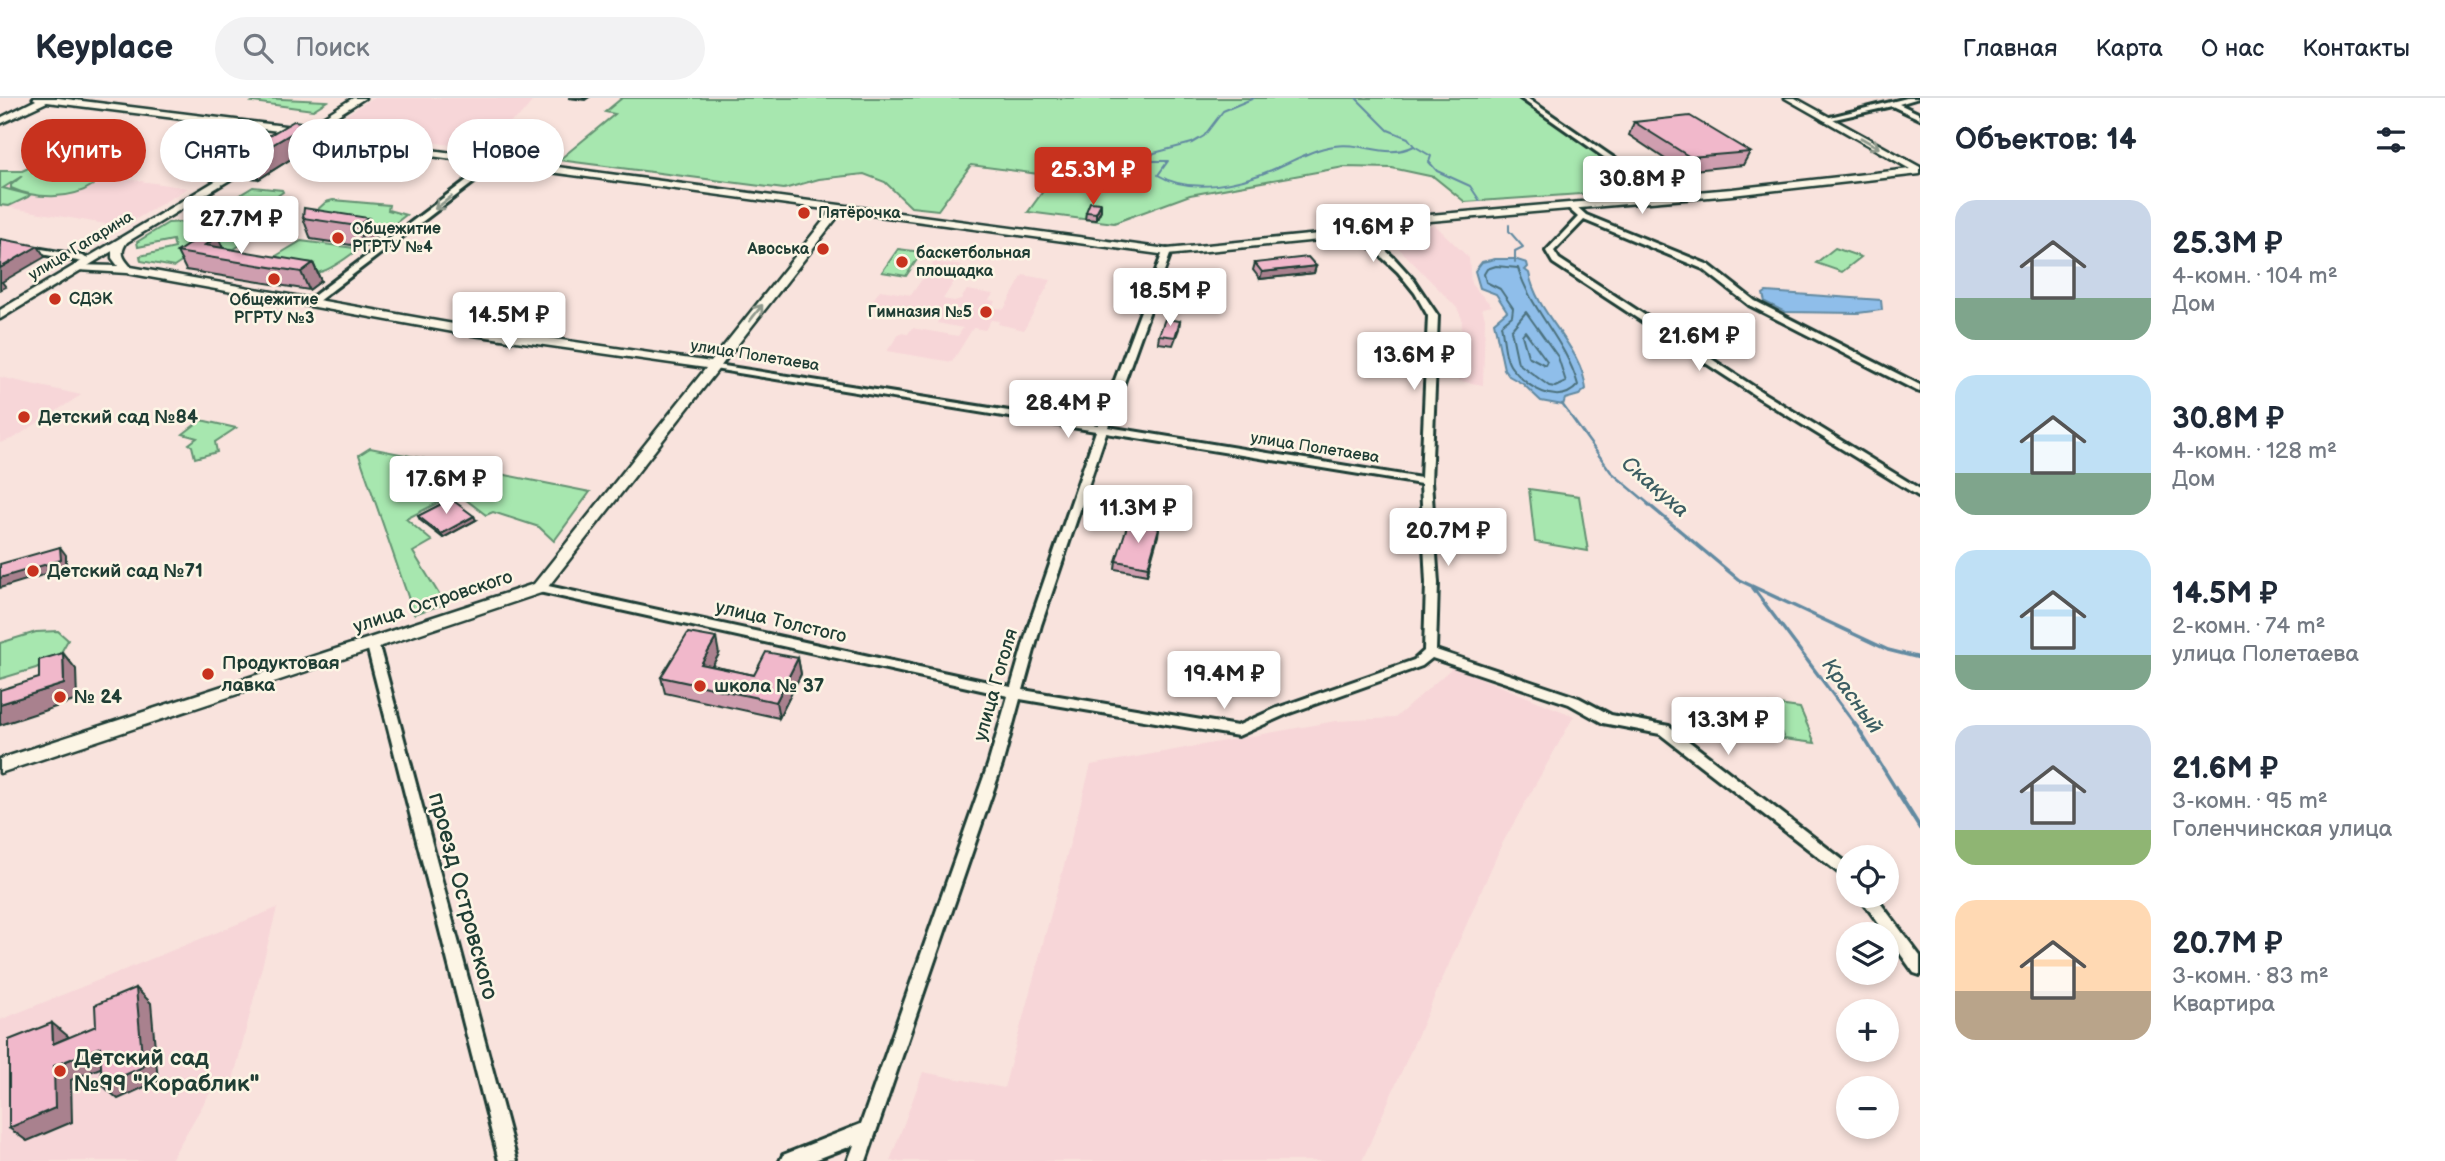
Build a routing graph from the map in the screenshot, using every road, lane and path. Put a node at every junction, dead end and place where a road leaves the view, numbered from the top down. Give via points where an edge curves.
1 (44, 98) edge
2 (354, 98) edge
3 (360, 98) edge
4 (1523, 98) edge
5 (1789, 98) edge
6 (1882, 98) edge
7 (1916, 98) edge
8 (1893, 103) junction
9 (1920, 117) edge
10 (1826, 118) junction
11 (322, 119) edge
12 (324, 119) edge
13 (0, 121) edge
14 (288, 130) edge
15 (288, 140) edge
16 (288, 141) edge
17 (564, 167) edge
18 (1920, 171) edge
19 (470, 182) edge
20 (1668, 198) junction
21 (1572, 206) junction
22 (839, 208) junction
23 (1583, 216) junction
24 (1359, 231) junction
25 (122, 242) junction
26 (0, 244) edge
27 (1167, 252) junction
28 (80, 263) junction
29 (127, 270) junction
30 (310, 303) junction
31 (0, 308) edge
32 (0, 314) edge
33 (714, 366) junction
34 (1920, 389) edge
35 (1102, 429) junction
36 (1426, 482) junction
37 (1920, 494) edge
38 (539, 588) junction
39 (372, 642) junction
40 (1430, 653) junction
41 (1014, 692) junction
42 (0, 766) edge
43 (1836, 863) edge
44 (1875, 908) edge
45 (1920, 968) edge
46 (869, 1130) junction
47 (508, 1161) edge
48 (789, 1161) edge
49 (857, 1161) edge

1 - 13 street
1 - 14 street
2 - 11 main road, улица Гагарина
3 - 12 main road, улица Гагарина
4 - 20 street
5 - 10 street
6 - 8 street
7 - 8 street
8 - 9 street
8 - 10 street
10 -> 18 street
15 - 28 main road, улица Гагарина
16 - 25 main road, улица Гагарина
17 - 22 street via 829,200
18 - 20 street
19 -> 30 street
20 - 21 street
21 - 23 street
21 - 24 street via 1430,218
22 - 27 street
33 -> 22 street, улица Островского
23 - 34 street via 1706,267 1752,303
23 - 37 street via 1550,251 1556,261
24 - 27 street
24 - 36 street via 1406,276 1433,316
25 - 28 main road, улица Гагарина
25 - 29 street via 117,258
26 - 28 street
27 - 35 street, улица Гоголя
28 - 29 street, улица Полетаева
28 - 31 main road, улица Гагарина
28 - 32 main road, улица Гагарина
29 - 30 street, улица Полетаева
30 - 33 street, улица Полетаева
33 - 35 street, улица Полетаева
33 - 38 street, улица Островского
35 - 36 street, улица Полетаева
35 - 41 street, улица Гоголя
36 - 40 street via 1432,583
38 - 39 street, улица Островского
38 - 41 street, улица Толстого
39 - 42 street, улица Островского
39 - 47 street, проезд Островского
40 - 41 street, улица Толстого via 1418,663 1238,731
40 - 43 street via 1574,701 1608,719 1664,730
41 - 46 street, улица Гоголя via 995,765
44 - 45 street
46 - 48 street
46 - 49 street, улица Гоголя

